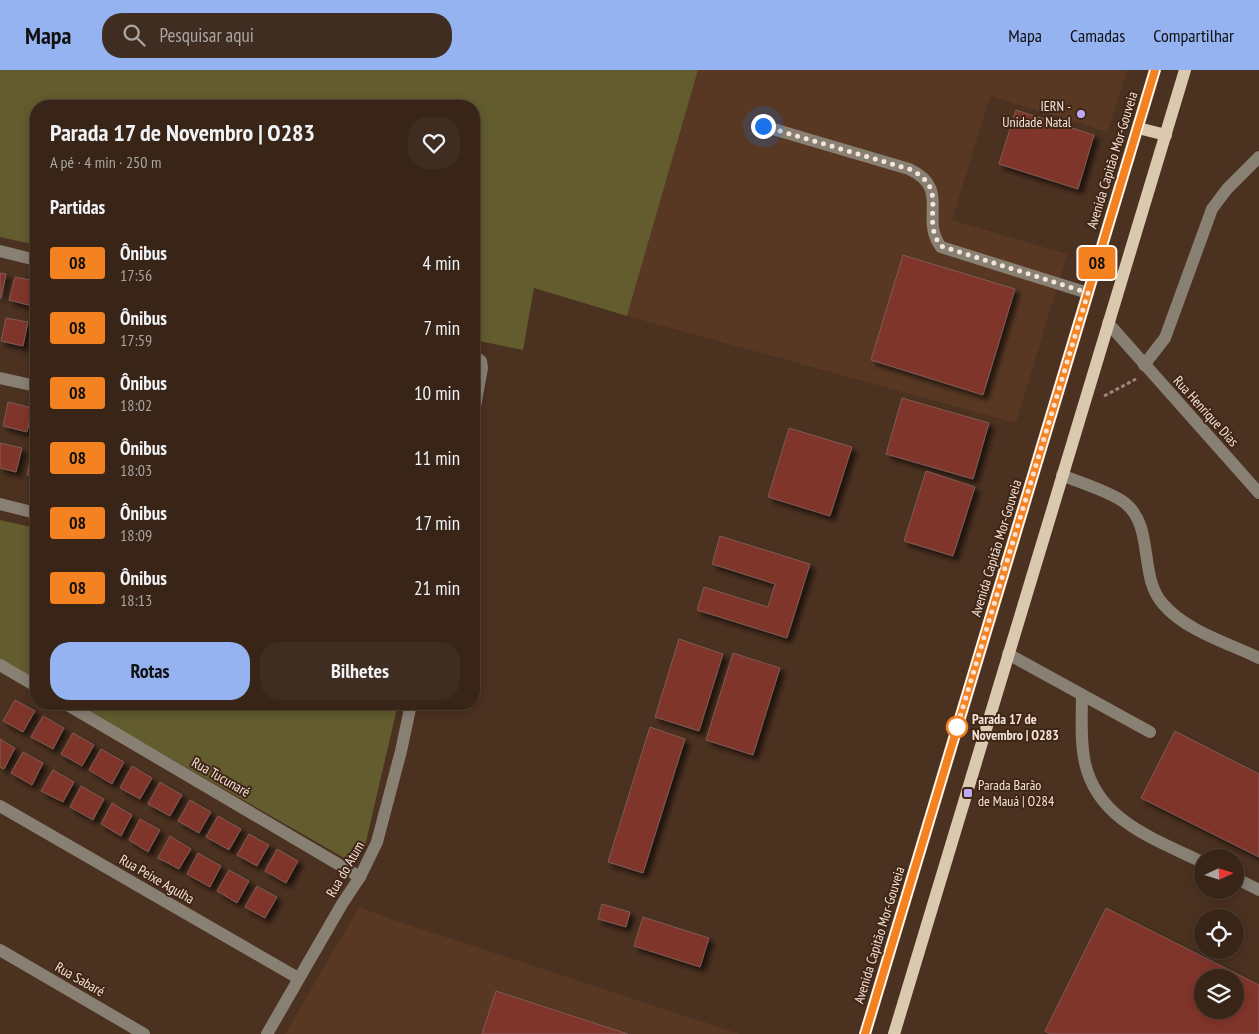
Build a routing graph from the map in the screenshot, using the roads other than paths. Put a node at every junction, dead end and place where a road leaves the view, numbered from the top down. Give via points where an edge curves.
1 (1155, 70) edge
2 (1185, 70) edge
3 (763, 126) dead end
4 (1138, 128) junction
5 (1166, 135) junction
6 (1259, 156) edge
7 (0, 251) edge
8 (30, 258) edge
9 (1088, 293) junction
10 (1108, 323) junction
11 (1147, 368) junction
12 (0, 378) edge
13 (30, 385) edge
14 (1062, 475) junction
15 (1259, 493) edge
16 (0, 504) edge
17 (30, 512) edge
18 (1008, 654) junction
19 (1259, 658) edge
20 (1, 667) edge
21 (30, 683) edge
22 (1082, 694) junction
23 (76, 710) edge
24 (410, 710) edge
25 (1150, 732) dead end
26 (0, 806) edge
27 (1194, 858) edge
28 (360, 877) junction
29 (1244, 882) edge
30 (1259, 890) edge
31 (0, 950) edge
32 (298, 978) junction
33 (144, 1034) edge
34 (267, 1034) edge
35 (865, 1034) edge
36 (894, 1034) edge

1 - 4 main road, Avenida Capitão Mor-Gouveia
2 - 5 main road
3 - 9 street via 922,175 934,197 932,227 934,238 941,246
4 - 5 main road
4 - 9 main road, Avenida Capitão Mor-Gouveia
5 - 10 main road
6 - 11 street via 1212,210 1165,338
7 - 8 street
9 - 35 main road, Avenida Capitão Mor-Gouveia
10 - 11 street, Rua Henrique Dias
10 - 14 main road
11 - 15 street, Rua Henrique Dias
12 - 13 street
14 - 18 main road
14 - 19 street via 1123,502 1132,510 1142,528 1152,587 1162,604 1194,627
16 - 17 street
18 - 22 street
18 - 36 main road
20 - 21 street
22 - 25 street
22 - 27 street via 1082,739 1085,763 1093,786 1125,824
23 - 28 street, Rua Tucunaré
24 - 28 street, Rua do Atum via 378,842
26 - 32 street, Rua Peixe Agulha
28 - 32 street, Rua do Atum
29 - 30 street
31 - 33 street, Rua Sabaré
32 - 34 street, Rua do Atum

